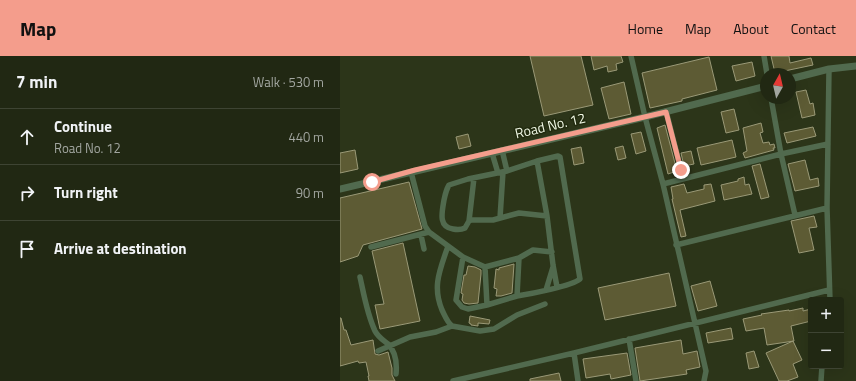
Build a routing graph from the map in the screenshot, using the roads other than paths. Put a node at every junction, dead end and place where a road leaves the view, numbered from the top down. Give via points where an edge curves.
1 (631, 56) edge
2 (764, 56) edge
3 (856, 66) edge
4 (766, 68) edge
5 (829, 69) junction
6 (796, 77) edge
7 (760, 88) edge
8 (772, 104) edge
9 (666, 112) junction
10 (645, 117) junction
11 (828, 144) junction
12 (502, 150) junction
13 (492, 152) junction
14 (781, 154) junction
15 (537, 162) junction
16 (681, 170) dead end
17 (411, 172) junction
18 (503, 172) junction
19 (474, 178) junction
20 (663, 184) junction
21 (340, 189) edge
22 (827, 208) junction
23 (795, 215) junction
24 (547, 216) junction
25 (500, 218) junction
26 (469, 221) junction
27 (429, 232) junction
28 (421, 235) junction
29 (676, 245) junction
30 (448, 246) junction
31 (372, 247) dead end
32 (424, 249) dead end
33 (552, 252) junction
34 (464, 257) junction
35 (519, 258) junction
36 (553, 265) junction
37 (485, 267) junction
38 (360, 277) dead end
39 (557, 287) junction
40 (546, 290) junction
41 (829, 290) junction
42 (517, 296) junction
43 (830, 297) edge
44 (545, 304) dead end
45 (487, 305) junction
46 (694, 323) junction
47 (452, 326) junction
48 (628, 339) junction
49 (389, 346) junction
50 (378, 351) dead end
51 (574, 353) junction
52 (822, 369) edge
53 (396, 374) dead end
54 (454, 381) edge
55 (578, 381) edge
56 (636, 381) edge
57 (704, 381) edge
58 (821, 381) edge

1 - 10 street
2 - 4 street
3 - 5 street
5 - 6 street
5 - 11 street
7 - 9 street, Road No. 12
8 - 14 street
9 - 10 street, Road No. 12
9 - 16 street
10 - 12 street, Road No. 12
10 - 20 street
11 - 14 street
11 - 22 street
12 - 13 street, Road No. 12
12 - 18 street
13 - 17 street, Road No. 12
13 - 18 street
14 - 20 street
14 - 23 street
15 - 18 street
15 - 24 street
15 - 39 street via 560,157 580,277 576,282
17 - 21 street, Road No. 12
17 - 27 street via 425,226
18 - 19 street
18 - 25 street
19 - 26 street
19 - 26 street via 449,185 442,211 442,222 451,229 464,229
20 - 29 street
22 - 23 street
22 - 41 street
23 - 29 street
24 - 25 street via 519,214
24 - 33 street
25 - 26 street
27 - 28 street
27 - 30 street
28 - 31 street
28 - 32 street
29 - 46 street
30 - 34 street
30 - 47 street via 439,270 437,291 444,314
33 - 35 street via 533,250
33 - 36 street
34 - 37 street
34 - 45 street via 456,300 468,309
35 - 37 street
35 - 42 street
36 - 39 street
36 - 40 street
37 - 45 street
38 - 49 street via 376,332
39 - 40 street
40 - 42 street
41 - 43 street
41 - 46 street
42 - 45 street
44 - 47 street via 517,315 494,329 480,331
46 - 48 street
46 - 57 street via 706,371
47 - 49 street via 410,337
48 - 51 street
48 - 56 street
49 - 50 street
49 - 53 street via 395,358
51 - 54 street
51 - 55 street
52 - 58 street

